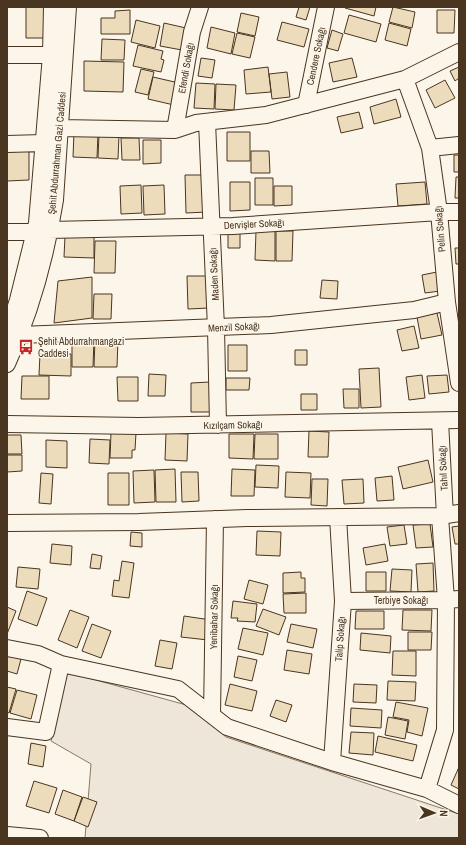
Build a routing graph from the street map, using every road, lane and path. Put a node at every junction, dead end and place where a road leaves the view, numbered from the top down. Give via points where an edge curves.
1 (52, 7) edge
2 (68, 7) edge
3 (200, 7) edge
4 (326, 7) edge
5 (459, 52) edge
6 (7, 55) edge
7 (51, 55) junction
8 (405, 79) junction
9 (306, 105) junction
10 (207, 122) junction
11 (60, 128) junction
12 (175, 130) junction
13 (43, 143) junction
14 (7, 144) edge
15 (459, 145) edge
16 (430, 148) junction
17 (439, 212) junction
18 (459, 212) edge
19 (212, 225) junction
20 (42, 231) junction
21 (7, 232) edge
22 (446, 302) junction
23 (455, 321) edge
24 (216, 328) junction
25 (11, 335) edge
26 (7, 364) edge
27 (459, 382) edge
28 (459, 420) edge
29 (440, 421) junction
30 (7, 424) edge
31 (218, 425) junction
32 (448, 515) edge
33 (338, 517) junction
34 (215, 519) junction
35 (7, 523) edge
36 (452, 599) edge
37 (343, 600) junction
38 (7, 648) edge
39 (61, 664) junction
40 (212, 715) junction
41 (7, 726) edge
42 (332, 762) junction
43 (427, 789) junction
44 (459, 805) edge
45 (7, 822) edge
46 (7, 835) edge
47 (35, 838) edge

1 - 7 street, Şehit Abdurrahman Gazi Caddesi
2 - 11 street, Şehit Abdurrahman Gazi Caddesi
3 - 12 street, Efendi Sokağı via 192,32
4 - 9 street, Cendere Sokağı
5 - 8 street
6 - 7 street
7 - 13 street, Şehit Abdurrahman Gazi Caddesi
8 - 9 street
8 - 16 street, Pelin Sokağı
9 - 10 street via 266,115
10 - 12 street
10 - 19 street, Maden Sokağı
11 - 12 street
11 - 13 street
11 - 20 street, Şehit Abdurrahman Gazi Caddesi via 55,200
13 - 14 street
13 - 20 street, Şehit Abdurrahman Gazi Caddesi via 37,223
15 - 16 street
16 - 17 street, Pelin Sokağı
17 - 18 street, Dervişler Sokağı
17 - 19 street, Dervişler Sokağı via 233,226
17 - 22 street, Pelin Sokağı
19 - 20 street, Dervişler Sokağı
19 - 24 street, Maden Sokağı
20 - 21 street, Dervişler Sokağı
20 - 25 street, Şehit Abdurrahman Gazi Caddesi via 34,293
22 - 23 street, Pelin Sokağı
22 - 24 street, Menzil Sokağı via 414,310
23 - 27 street, Pelin Sokağı
24 - 25 street, Menzil Sokağı
24 - 31 street, Maden Sokağı
25 - 26 street, Şehit Abdurrahman Gazi Caddesi
28 - 29 street, Kızılçam Sokağı
29 - 31 street, Kızılçam Sokağı
29 - 32 street, Tahıl Sokağı
30 - 31 street, Kızılçam Sokağı
32 - 33 street
32 - 36 street, Tahıl Sokağı
33 - 34 street
33 - 37 street, Talip Sokağı
34 - 35 street
34 - 40 street, Yenibahar Sokağı
36 - 37 street, Terbiye Sokağı
36 - 43 street, Tahıl Sokağı via 445,730
37 - 42 street, Talip Sokağı
38 - 39 street via 38,654
39 - 40 street via 178,689
39 - 41 street via 46,732
40 - 42 street via 227,727
42 - 43 street
43 - 44 street
45 - 47 street
46 - 47 street

